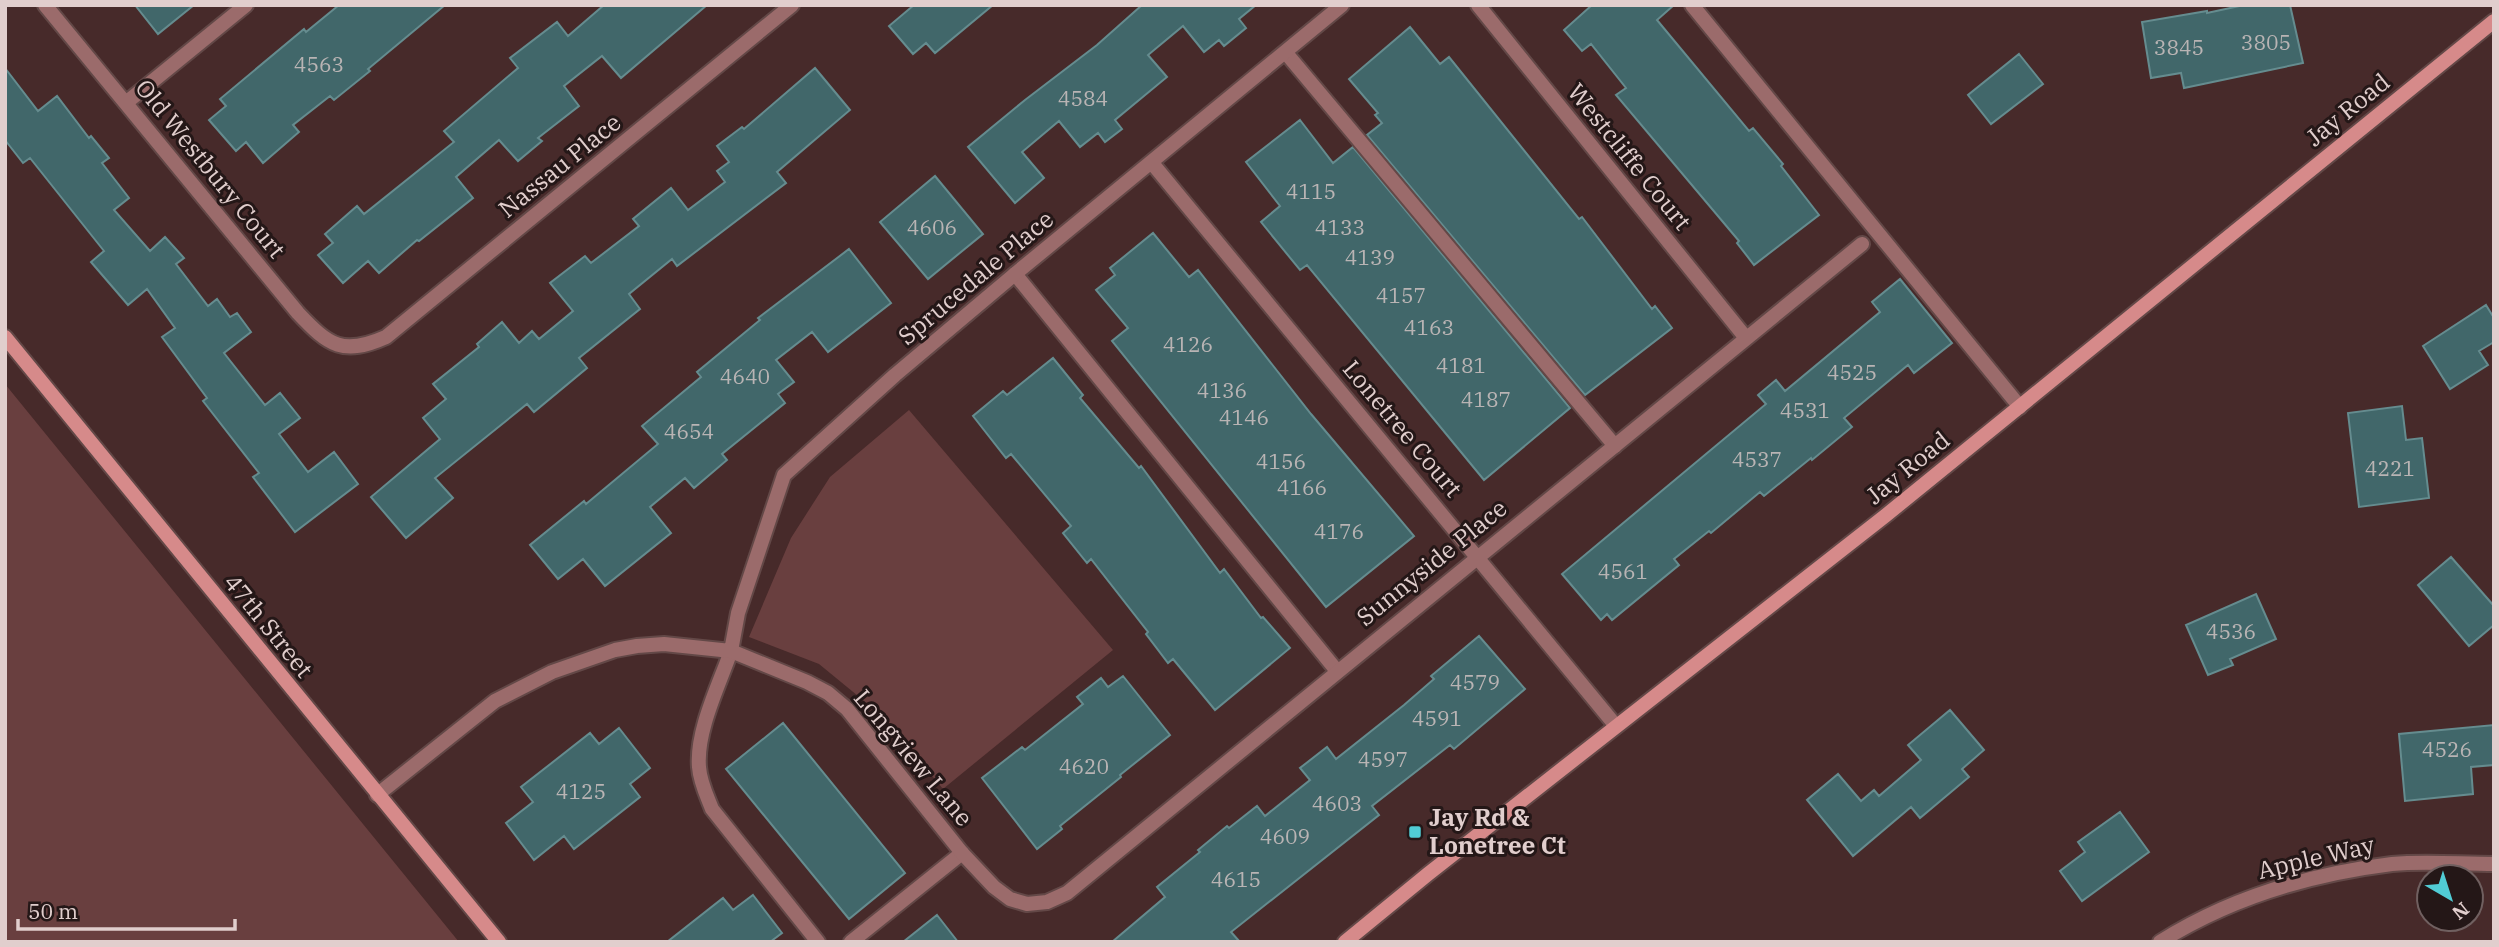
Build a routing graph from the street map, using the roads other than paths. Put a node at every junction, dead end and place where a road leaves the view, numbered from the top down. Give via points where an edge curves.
1 (46, 5) edge
2 (246, 5) edge
3 (793, 5) edge
4 (1342, 5) edge
5 (1478, 5) edge
6 (1692, 5) edge
7 (2494, 21) edge
8 (1286, 52) junction
9 (127, 102) junction
10 (1152, 163) junction
11 (1862, 244) dead end
12 (1015, 274) junction
13 (5, 337) edge
14 (1746, 338) junction
15 (350, 348) joint
16 (2020, 407) junction
17 (1615, 446) junction
18 (1476, 555) junction
19 (731, 650) junction
20 (1337, 671) junction
21 (1616, 726) junction
22 (377, 795) junction
23 (962, 853) junction
24 (2494, 864) edge
25 (1027, 904) joint
26 (499, 942) edge
27 (818, 942) edge
28 (851, 942) edge
29 (1345, 942) edge
30 (2160, 942) edge

1 - 9 street, Old Westbury Court
2 - 9 street
3 - 15 street, Nassau Place via 386,337
4 - 8 street, Sprucedale Place
5 - 14 street, Westcliffe Court
6 - 16 street
7 - 16 street, Jay Road
8 - 10 street, Sprucedale Place
8 - 17 street
9 - 15 street, Old Westbury Court via 298,313 321,337
10 - 12 street, Sprucedale Place
10 - 18 street, Lonetree Court
11 - 14 street, Sunnyside Place
12 - 19 street, Sprucedale Place via 784,475 738,612
12 - 20 street
13 - 22 street, 47th Street
14 - 17 street, Sunnyside Place
16 - 21 street, Jay Road
17 - 18 street, Sunnyside Place
18 - 20 street, Sunnyside Place
18 - 21 street, Lonetree Court
19 - 22 street, Longview Lane via 637,646 552,672 495,701
19 - 23 street, Longview Lane via 807,682 847,709
19 - 27 street, Sprucedale Place via 699,744 704,789 712,809
20 - 25 street, Sunnyside Place via 1067,892 1047,902
21 - 29 street, Jay Road
22 - 26 street, 47th Street
23 - 25 street, Longview Lane via 994,887
23 - 28 street
24 - 30 street, Apple Way via 2395,864 2324,875 2256,895

